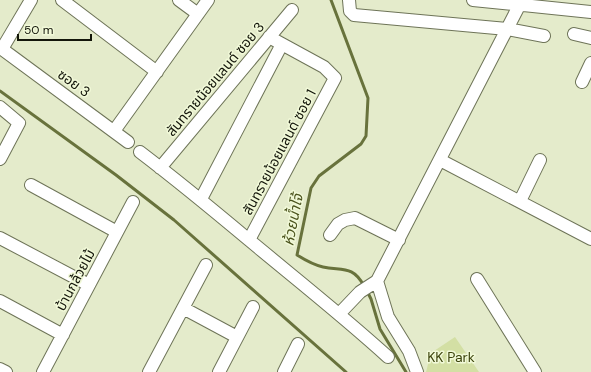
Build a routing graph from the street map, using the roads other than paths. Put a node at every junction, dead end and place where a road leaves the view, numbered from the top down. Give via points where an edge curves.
1 (31, 0) edge
2 (62, 0) edge
3 (179, 0) edge
4 (208, 0) edge
5 (349, 0) edge
6 (473, 0) edge
7 (520, 3) edge
8 (292, 10) dead end
9 (591, 12) edge
10 (198, 14) junction
11 (507, 29) junction
12 (574, 34) dead end
13 (544, 36) dead end
14 (269, 37) junction
15 (591, 38) edge
16 (282, 44) junction
17 (591, 63) edge
18 (157, 72) junction
19 (582, 82) dead end
20 (0, 107) edge
21 (114, 131) junction
22 (128, 142) dead end
23 (140, 152) dead end
24 (0, 159) edge
25 (440, 160) junction
26 (540, 160) dead end
27 (160, 168) junction
28 (31, 185) dead end
29 (202, 199) junction
30 (520, 201) junction
31 (133, 202) dead end
32 (117, 232) junction
33 (330, 235) dead end
34 (0, 238) edge
35 (590, 238) edge
36 (249, 240) junction
37 (399, 240) junction
38 (206, 265) dead end
39 (477, 279) dead end
40 (89, 285) junction
41 (369, 286) junction
42 (0, 301) edge
43 (253, 307) dead end
44 (183, 308) junction
45 (340, 313) junction
46 (63, 335) junction
47 (237, 337) junction
48 (298, 344) dead end
49 (388, 358) dead end
50 (0, 369) edge
51 (6, 372) edge
52 (44, 372) edge
53 (149, 372) edge
54 (218, 372) edge
55 (284, 372) edge
56 (418, 372) edge
57 (536, 372) edge

1 - 21 street, ซอย 3 via 2,49
2 - 18 street
3 - 10 street
4 - 10 street
5 - 11 street via 350,11 354,15
6 - 7 street
7 - 9 street
7 - 11 street
8 - 14 street, สันทรายน้อยแลนด์ ซอย 3
10 - 18 street
11 - 13 street
11 - 25 street
12 - 15 street
14 - 16 street
14 - 27 street, สันทรายน้อยแลนด์ ซอย 3
16 - 29 street
16 - 36 street, สันทรายน้อยแลนด์ ซอย 1 via 324,67 335,78
17 - 19 street
18 - 21 street
20 - 24 street via 20,123
21 - 22 street, ซอย 3
23 - 27 street
25 - 30 street
25 - 37 street
26 - 30 street
27 - 29 street
28 - 32 street
29 - 36 street
30 - 35 street
31 - 32 street, บ้านกล้วยไม้
32 - 40 street, บ้านกล้วยไม้
33 - 37 street via 338,224 355,218
34 - 40 street
36 - 45 street
37 - 41 street
38 - 44 street
39 - 57 street
40 - 46 street, บ้านกล้วยไม้
41 - 45 street
41 - 56 street via 409,351
42 - 46 street
43 - 47 street
44 - 47 street
44 - 53 street
45 - 49 street
46 - 52 street, บ้านกล้วยไม้
47 - 54 street
48 - 55 street
50 - 51 street

